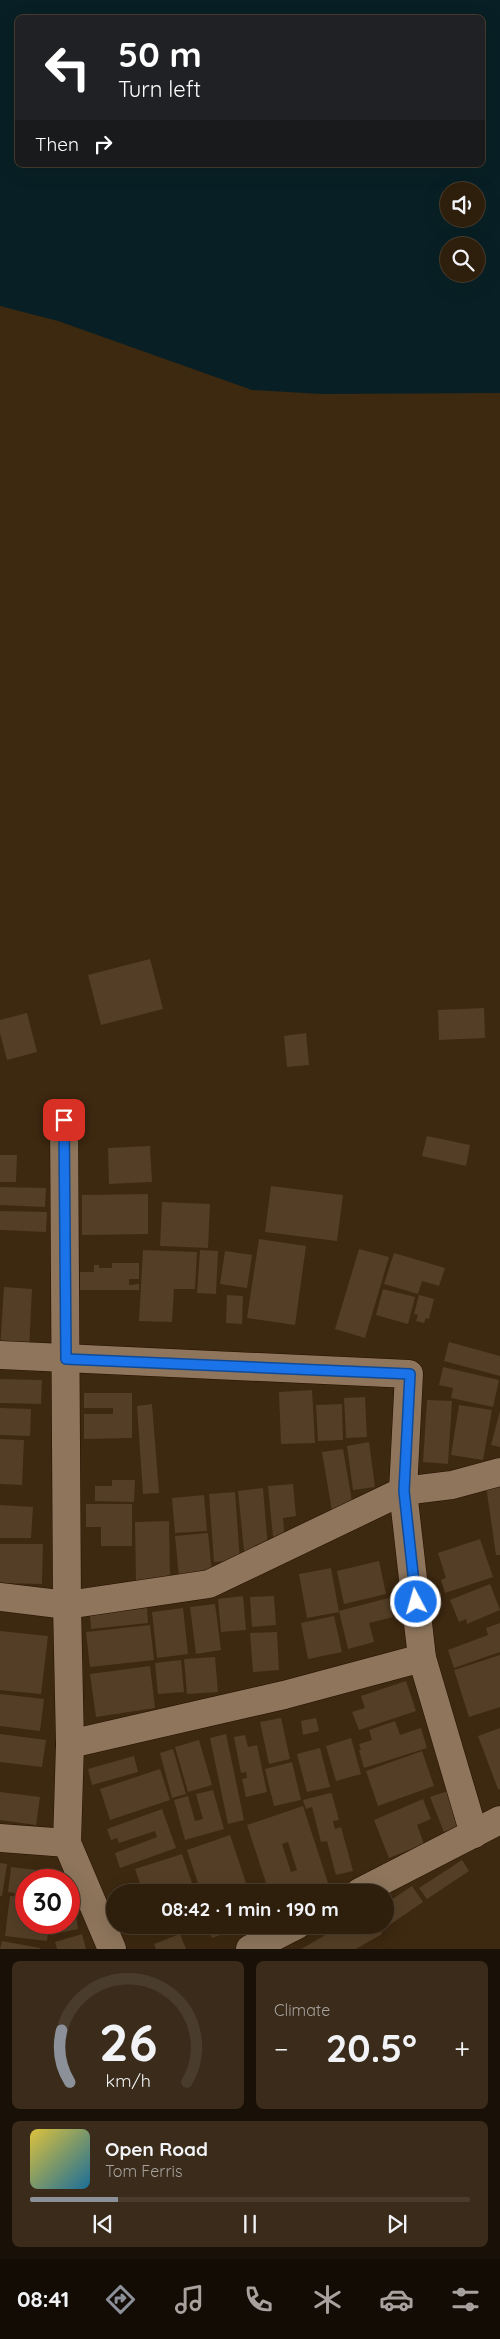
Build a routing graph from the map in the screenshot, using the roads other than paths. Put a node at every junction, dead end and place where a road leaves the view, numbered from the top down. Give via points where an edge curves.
1 (64, 1120) dead end
2 (0, 1355) edge
3 (66, 1359) junction
4 (500, 1472) edge
5 (404, 1491) junction
6 (0, 1598) edge
7 (67, 1606) junction
8 (422, 1658) junction
9 (70, 1744) junction
10 (500, 1820) edge
11 (474, 1834) junction
12 (0, 1838) edge
13 (67, 1844) junction
14 (376, 1884) edge
15 (279, 1934) edge
16 (112, 1949) edge
17 (250, 1949) edge

1 - 3 street
2 - 3 street
3 - 5 street via 410,1374
3 - 7 street
4 - 5 street via 452,1485
5 - 7 street via 209,1584
5 - 8 street
6 - 7 street
7 - 9 street
8 - 9 street via 284,1695
8 - 11 street
9 - 13 street
10 - 11 street
11 - 14 street
12 - 13 street
13 - 16 street
15 - 17 street

